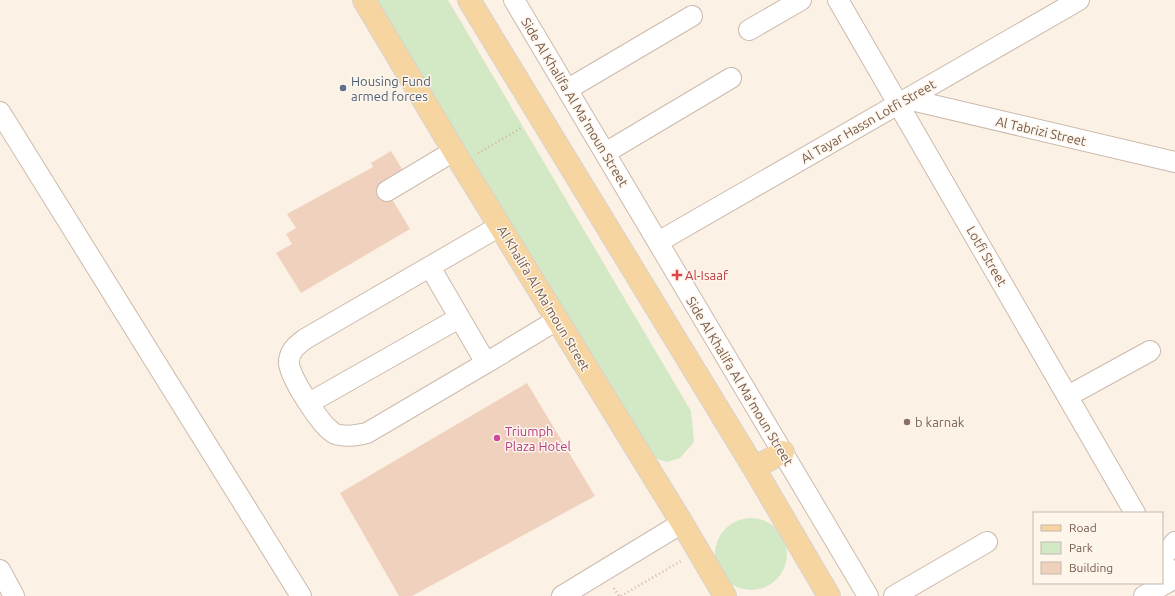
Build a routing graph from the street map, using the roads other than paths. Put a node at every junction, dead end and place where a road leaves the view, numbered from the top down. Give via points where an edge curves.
1 (364, 0) edge
2 (469, 0) edge
3 (514, 0) edge
4 (801, 0) edge
5 (838, 0) edge
6 (1079, 0) edge
7 (692, 16) dead end
8 (749, 30) dead end
9 (731, 78) dead end
10 (568, 89) junction
11 (902, 101) junction
12 (0, 112) edge
13 (605, 153) junction
14 (458, 157) junction
15 (1175, 162) edge
16 (387, 191) dead end
17 (500, 226) junction
18 (658, 242) junction
19 (430, 267) junction
20 (459, 318) junction
21 (557, 320) junction
22 (1150, 351) dead end
23 (486, 363) junction
24 (1068, 396) junction
25 (309, 403) junction
26 (783, 452) junction
27 (754, 468) junction
28 (1134, 512) edge
29 (682, 523) junction
30 (987, 542) dead end
31 (1175, 542) edge
32 (1163, 557) edge
33 (1163, 560) edge
34 (0, 570) edge
35 (1174, 579) edge
36 (14, 596) edge
37 (301, 596) edge
38 (562, 596) edge
39 (725, 596) edge
40 (829, 596) edge
41 (868, 596) edge
42 (894, 596) edge
43 (1144, 596) edge

1 - 14 main road, Al Khalifa Al Ma'moun Street
2 - 27 main road
3 - 10 street, Side Al Khalifa Al Ma'moun Street
4 - 8 street
5 - 11 street, Lotfi Street
6 - 11 street, Al Tayar Hassn Lotfi Street
7 - 10 street
9 - 13 street
10 - 13 street, Side Al Khalifa Al Ma'moun Street
11 - 15 street, Al Tabrizi Street
11 - 18 street, Al Tayar Hassn Lotfi Street
11 - 24 street, Lotfi Street
12 - 37 street
13 - 18 street, Side Al Khalifa Al Ma'moun Street
14 - 16 street
14 - 17 main road, Al Khalifa Al Ma'moun Street
17 - 19 street
17 - 21 main road, Al Khalifa Al Ma'moun Street
18 - 26 street, Side Al Khalifa Al Ma'moun Street
19 - 20 street
19 - 25 street via 294,347 289,361 290,370
20 - 23 street
20 - 25 street
21 - 23 street
21 - 29 main road, Al Khalifa Al Ma'moun Street
22 - 24 street
23 - 25 street via 367,433 351,436 332,432
24 - 28 street, Lotfi Street
26 - 27 main road
26 - 41 street, Side Al Khalifa Al Ma'moun Street
27 - 40 main road
29 - 38 street
29 - 39 main road, Al Khalifa Al Ma'moun Street
30 - 42 street
31 - 32 street
33 - 35 street
34 - 36 street
35 - 43 street

